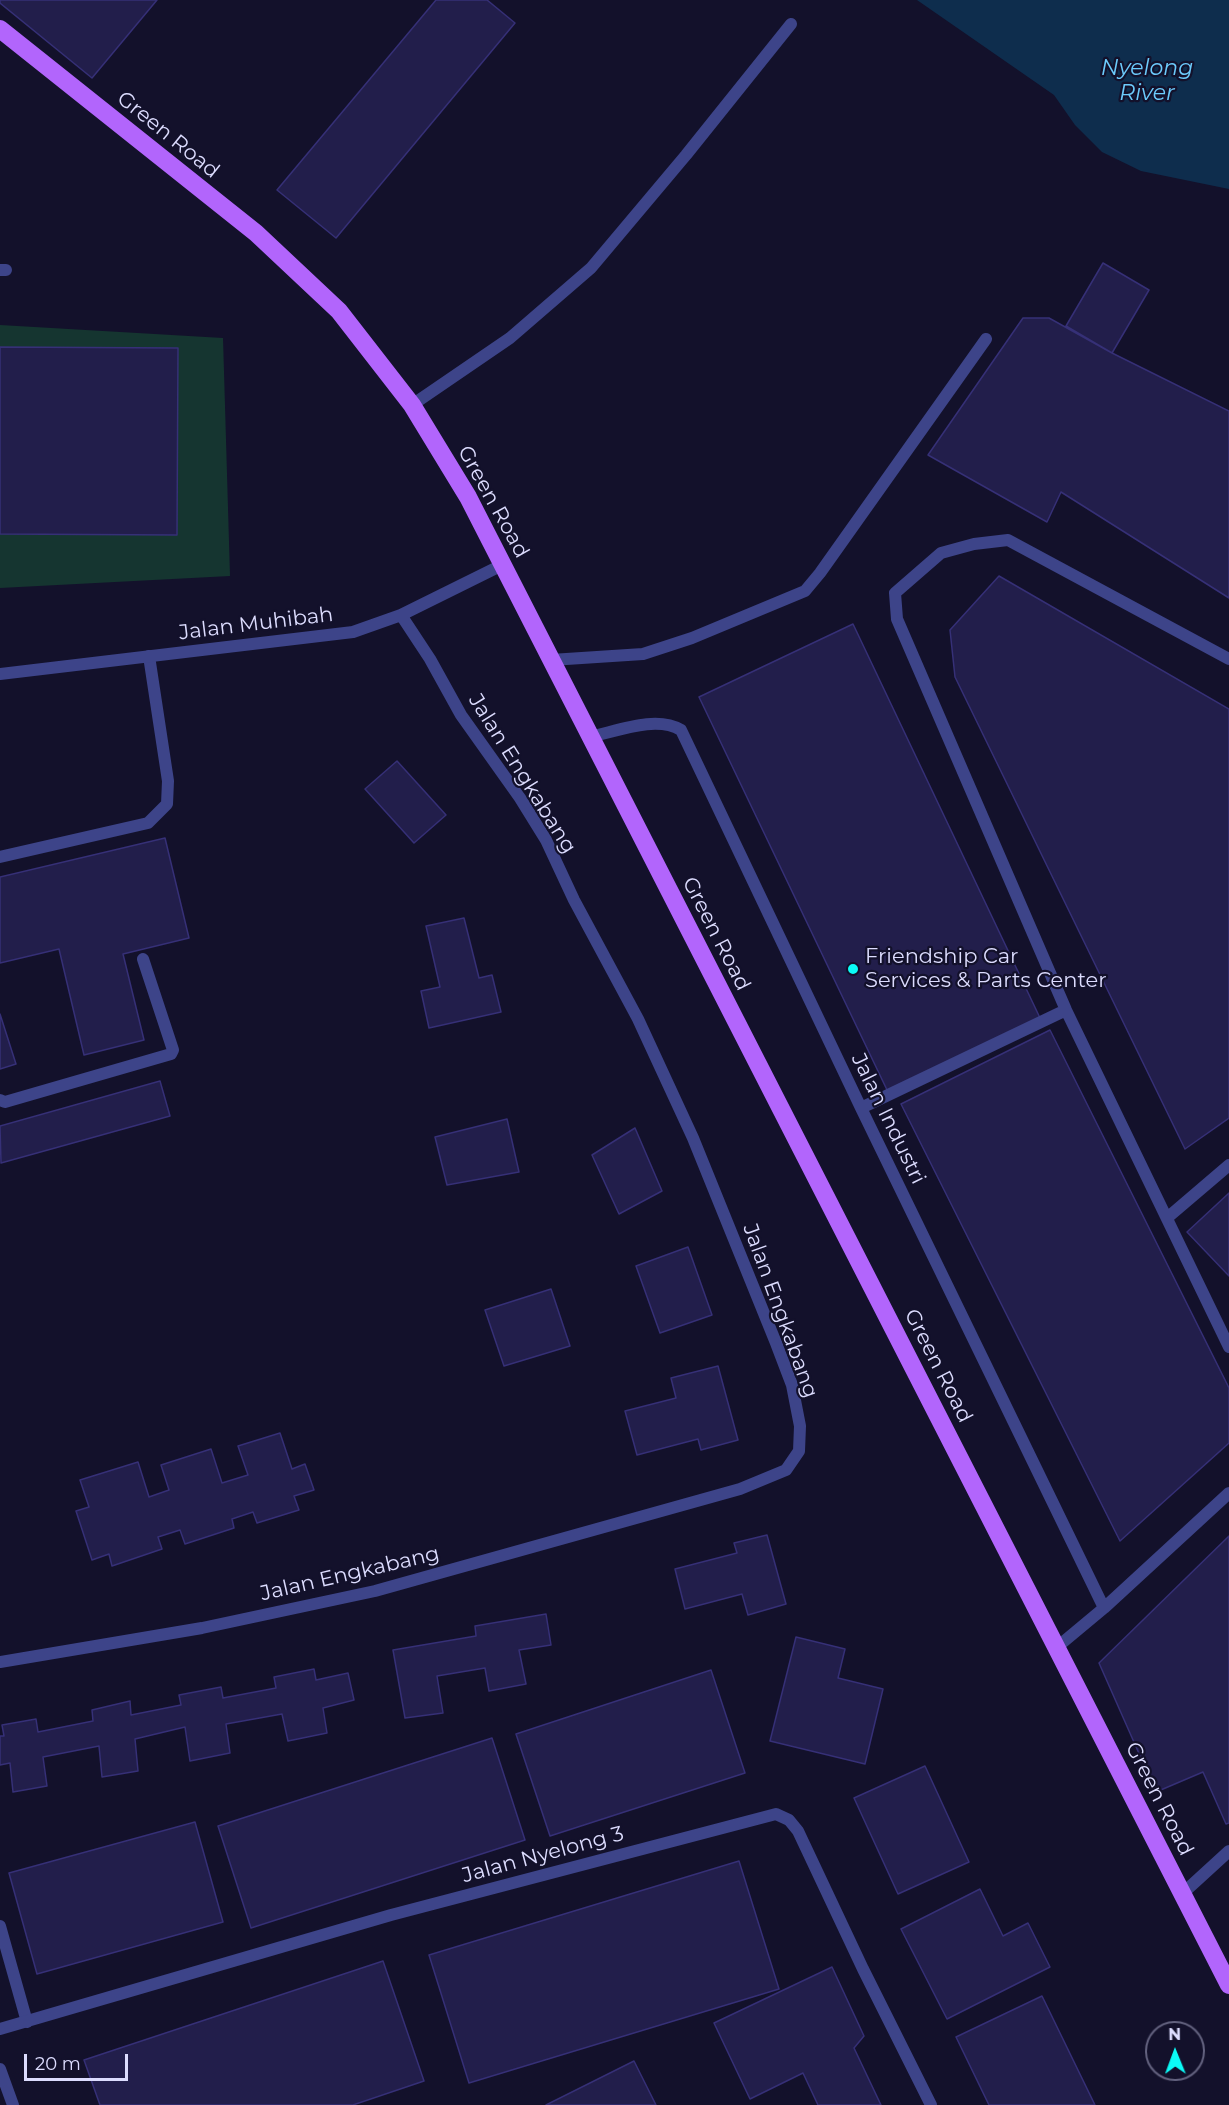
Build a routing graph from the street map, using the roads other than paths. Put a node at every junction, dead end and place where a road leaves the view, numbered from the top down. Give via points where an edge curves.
1 (790, 24) dead end
2 (0, 30) edge
3 (986, 339) dead end
4 (412, 405) junction
5 (502, 565) junction
6 (401, 615) junction
7 (149, 656) junction
8 (1229, 659) edge
9 (551, 660) junction
10 (0, 674) edge
11 (590, 737) junction
12 (0, 856) edge
13 (143, 959) dead end
14 (1066, 1010) junction
15 (0, 1100) edge
16 (861, 1108) junction
17 (1229, 1165) edge
18 (1167, 1218) junction
19 (1229, 1347) edge
20 (1229, 1493) edge
21 (1104, 1608) junction
22 (1056, 1648) junction
23 (0, 1662) edge
24 (1229, 1851) edge
25 (1182, 1894) junction
26 (0, 1926) edge
27 (1229, 1985) edge
28 (27, 2022) junction
29 (0, 2029) edge
30 (0, 2069) edge
31 (13, 2105) edge
32 (931, 2105) edge

1 - 4 street via 591,268 510,338
2 - 4 main road, Green Road via 256,233 339,311
3 - 9 street via 805,591 643,654
4 - 5 main road, Green Road via 468,497
5 - 6 street, Jalan Muhibah
5 - 9 main road, Green Road
6 - 7 street, Jalan Muhibah via 352,632
6 - 23 street, Jalan Engkabang via 461,715 546,840 638,1019 693,1138 792,1385 800,1426 799,1451 786,1470 740,1489 375,1591 202,1628
7 - 10 street, Jalan Muhibah
7 - 12 street via 168,781 166,804 148,823
8 - 14 street via 1008,540 941,553 895,593 897,619
9 - 11 main road, Green Road
11 - 16 street, Jalan Industri via 656,723 681,730
11 - 22 main road, Green Road
13 - 15 street via 171,1054 5,1102
14 - 16 street
14 - 18 street
16 - 21 street, Jalan Industri
17 - 18 street
18 - 19 street
20 - 21 street
21 - 22 street
22 - 25 main road, Green Road
24 - 25 street
25 - 27 main road, Green Road
26 - 28 street
28 - 29 street, Jalan Nyelong 3
28 - 32 street, Jalan Nyelong 3 via 391,1915 776,1814 798,1830
30 - 31 street

